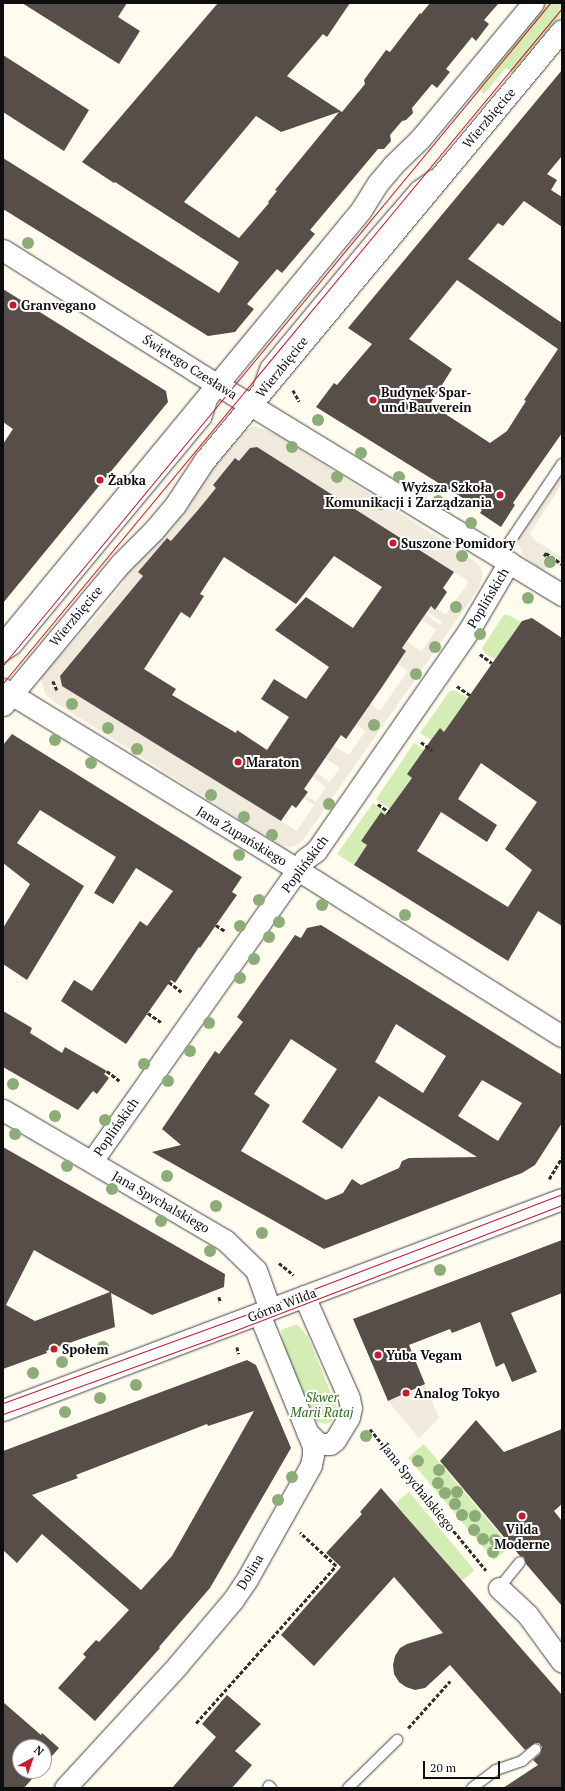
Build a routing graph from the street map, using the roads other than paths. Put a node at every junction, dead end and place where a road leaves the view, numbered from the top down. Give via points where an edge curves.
1 (533, 3) edge
2 (562, 30) edge
3 (3, 250) edge
4 (218, 384) junction
5 (251, 405) junction
6 (562, 464) edge
7 (505, 559) junction
8 (562, 595) edge
9 (3, 644) edge
10 (3, 657) edge
11 (6, 696) edge
12 (298, 870) junction
13 (562, 1036) edge
14 (3, 1110) edge
15 (92, 1161) junction
16 (562, 1199) edge
17 (304, 1296) junction
18 (265, 1311) junction
19 (3, 1410) edge
20 (307, 1432) junction
21 (520, 1562) dead end
22 (500, 1588) joint
23 (562, 1662) edge
24 (396, 1740) road end
25 (536, 1749) dead end
26 (65, 1788) edge
27 (268, 1788) edge
28 (272, 1788) edge
29 (348, 1788) edge
30 (472, 1788) edge

1 - 4 street via 420,139 378,183 361,210
2 - 5 street, Wierzbięcice
3 - 4 street, Świętego Czesława
4 - 5 street, Świętego Czesława
4 - 9 street
4 - 10 lane via 206,419 15,649
5 - 7 street, Świętego Czesława
5 - 11 street, Wierzbięcice via 204,462 171,510 121,563
6 - 7 lane
7 - 8 street, Świętego Czesława
7 - 12 street, Poplińskich via 469,630 316,852 305,859
11 - 12 street, Jana Żupańskiego
12 - 13 street, Jana Żupańskiego
12 - 15 street, Poplińskich
14 - 15 street, Jana Spychalskiego
15 - 18 street, Jana Spychalskiego via 225,1240 256,1270
16 - 17 street, Górna Wilda
17 - 18 street, Górna Wilda
17 - 20 street via 350,1402 351,1412 334,1441 326,1445 316,1442
18 - 19 street, Górna Wilda
18 - 20 street, Dolina
20 - 26 street, Dolina via 314,1449 310,1465 239,1591 182,1660
21 - 22 lane
22 - 23 street via 527,1614
24 - 29 lane
25 - 30 lane via 522,1761 496,1770
27 - 28 lane

